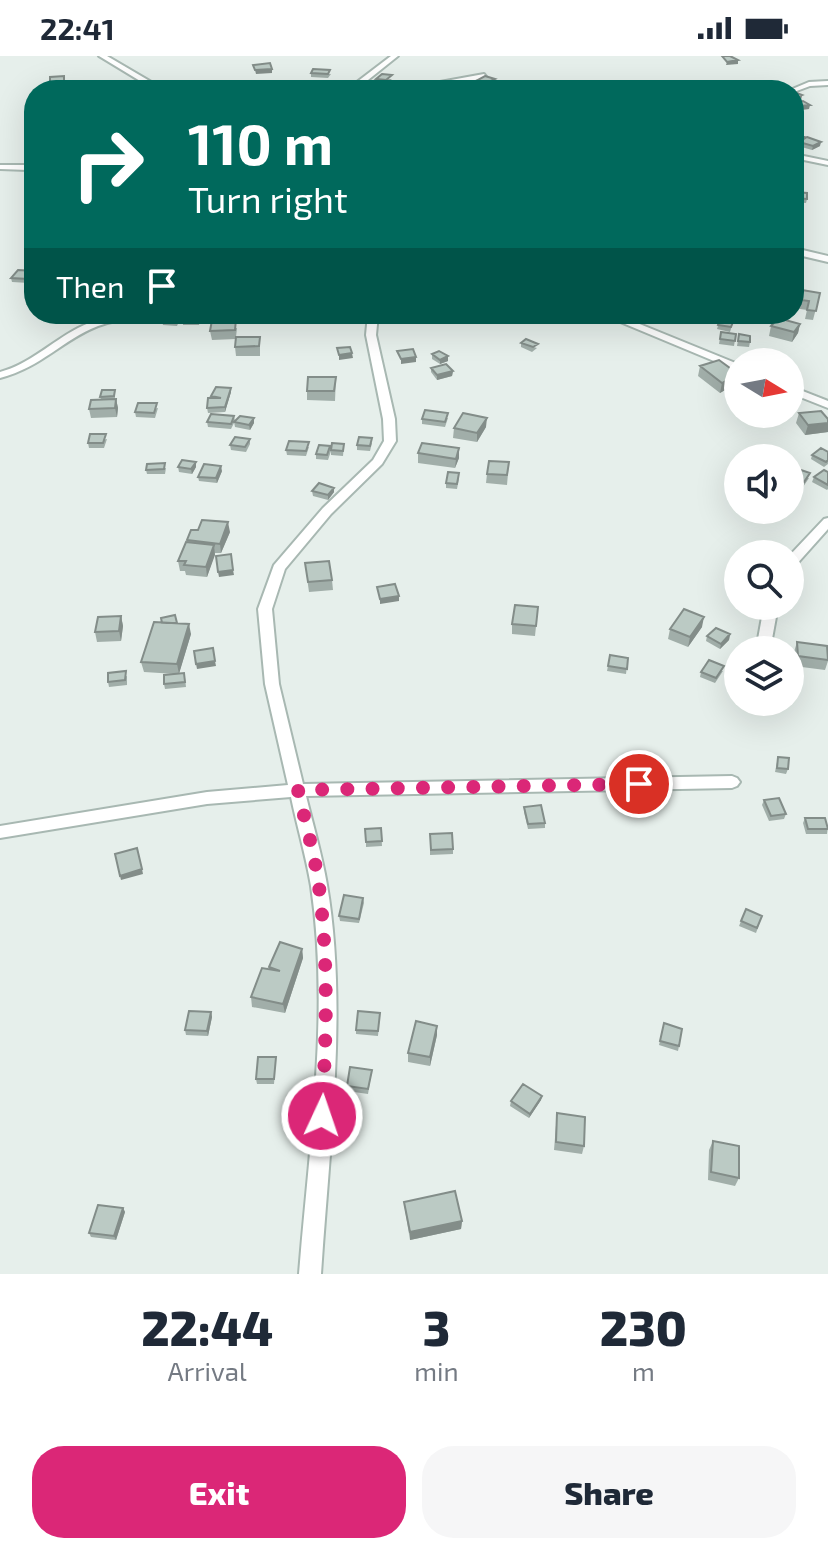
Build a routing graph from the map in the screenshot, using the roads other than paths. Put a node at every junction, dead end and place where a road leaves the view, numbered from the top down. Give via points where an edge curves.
1 (102, 56) edge
2 (395, 56) edge
3 (484, 76) edge
4 (142, 80) edge
5 (364, 80) edge
6 (460, 80) edge
7 (828, 83) edge
8 (804, 86) edge
9 (804, 158) edge
10 (828, 163) edge
11 (0, 167) edge
12 (24, 168) edge
13 (804, 253) edge
14 (828, 259) edge
15 (99, 324) edge
16 (372, 324) edge
17 (630, 324) edge
18 (724, 362) edge
19 (0, 375) edge
20 (804, 395) edge
21 (828, 405) edge
22 (828, 522) edge
23 (804, 548) edge
24 (732, 782) dead end
25 (298, 790) junction
26 (0, 832) edge
27 (310, 1274) edge

1 - 4 street
2 - 5 street
3 - 6 street
7 - 8 street
9 - 10 street
11 - 12 street
13 - 14 street
15 - 19 street via 74,334 32,364
16 - 25 street via 390,441 378,462 279,568 265,609 272,684
17 - 18 street
20 - 21 street
22 - 23 street
24 - 25 street
25 - 26 street via 207,798
25 - 27 street via 319,885 325,950 327,1038

